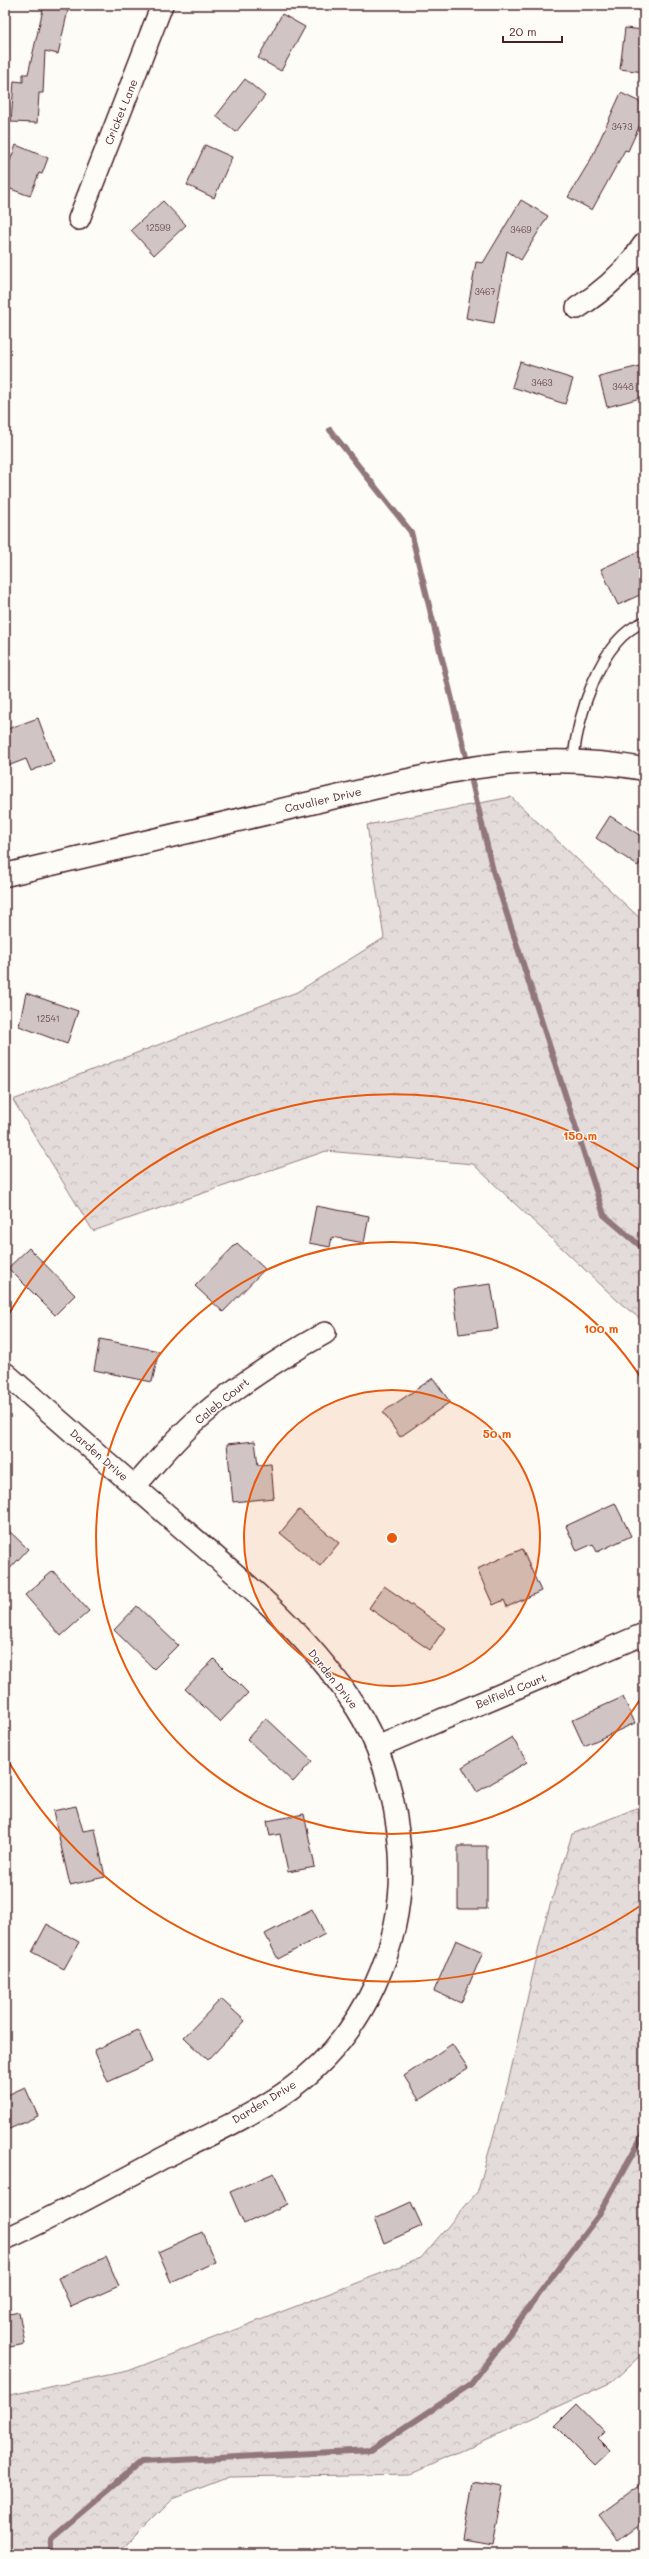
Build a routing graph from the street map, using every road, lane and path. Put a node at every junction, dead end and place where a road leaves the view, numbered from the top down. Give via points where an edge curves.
1 (162, 5) edge
2 (79, 219) dead end
3 (642, 252) edge
4 (577, 308) dead end
5 (644, 622) edge
6 (573, 760) junction
7 (644, 769) edge
8 (5, 875) edge
9 (325, 1333) dead end
10 (5, 1373) edge
11 (135, 1486) junction
12 (644, 1634) edge
13 (377, 1747) junction
14 (5, 2239) edge

1 - 2 street, Cricket Lane
3 - 4 street via 614,280
5 - 6 lane via 626,633 598,671 585,699 577,729
6 - 7 street, Cavalier Drive
6 - 8 street, Cavalier Drive via 504,762 458,769
9 - 11 street, Caleb Court via 246,1381 197,1420
10 - 11 street, Darden Drive
11 - 13 street, Darden Drive via 263,1598 303,1641 350,1698
12 - 13 street, Belfield Court
13 - 14 street, Darden Drive via 398,1825 401,1871 399,1910 392,1947 380,1976 362,2010 344,2035 320,2064 290,2089 50,2219

